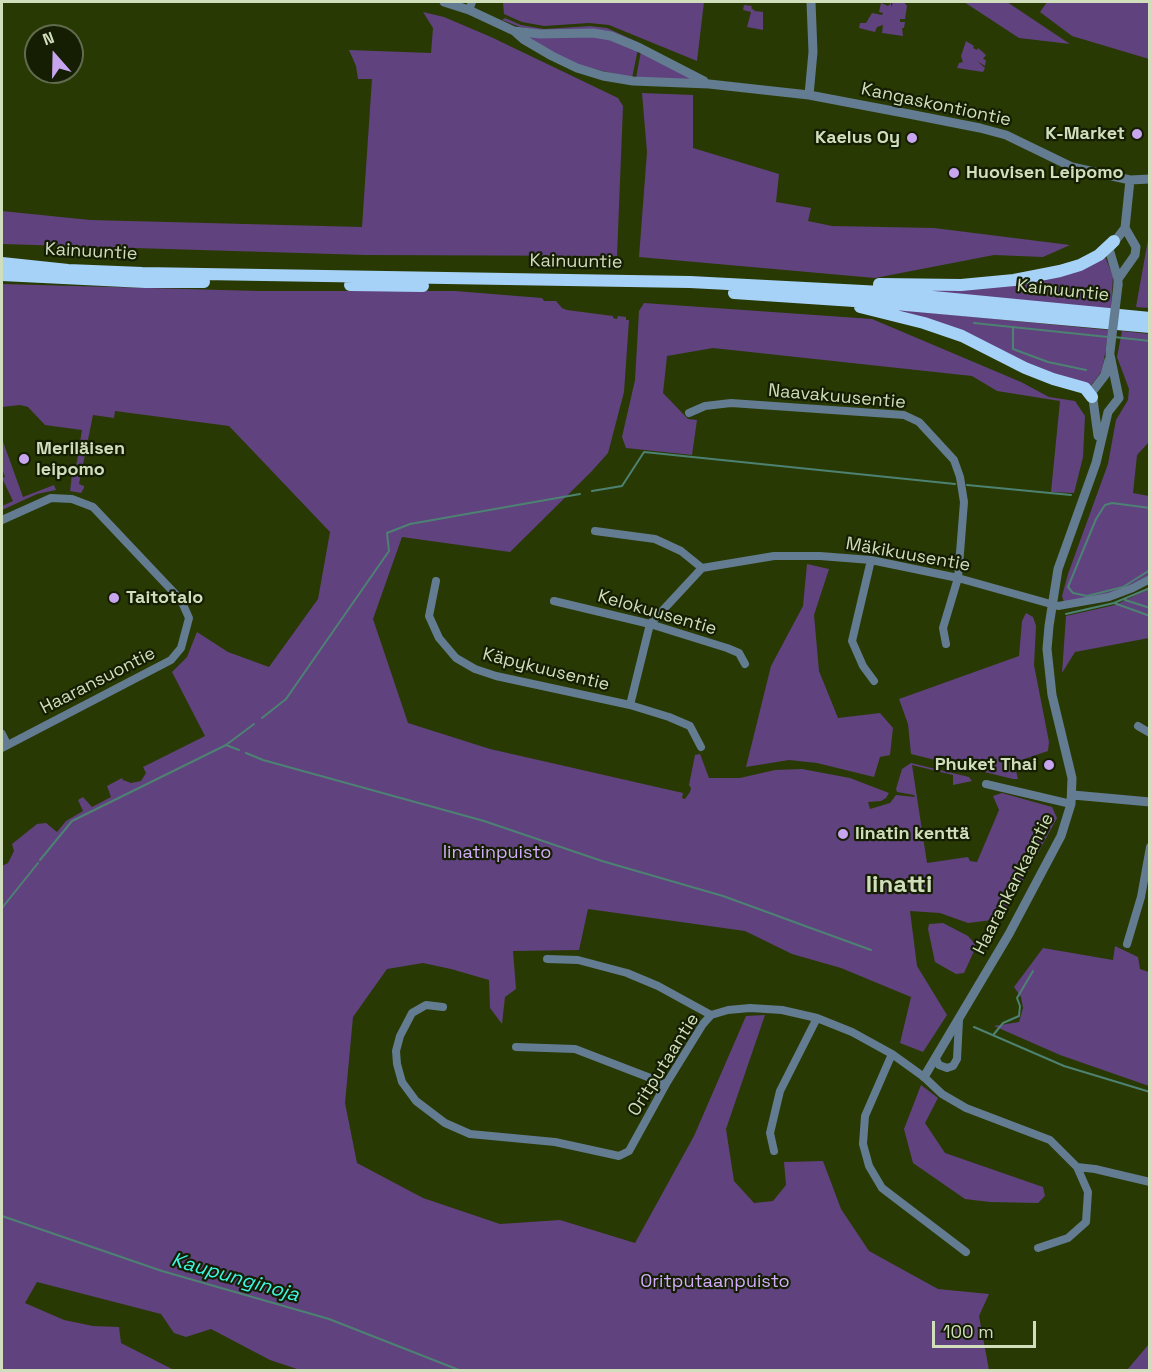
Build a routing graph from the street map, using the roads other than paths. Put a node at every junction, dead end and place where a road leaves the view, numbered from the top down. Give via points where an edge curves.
1 (444, 2) edge
2 (811, 2) edge
3 (471, 6) edge
4 (514, 31) junction
5 (709, 84) junction
6 (809, 95) junction
7 (1149, 179) edge
8 (1130, 180) junction
9 (1125, 228) junction
10 (1132, 240) junction
11 (1114, 241) junction
12 (2, 263) edge
13 (2, 275) edge
14 (1118, 282) junction
15 (827, 294) junction
16 (1149, 318) edge
17 (1149, 327) edge
18 (1110, 354) junction
19 (1093, 399) junction
20 (1111, 406) junction
21 (689, 413) dead end
22 (1099, 447) junction
23 (2, 520) edge
24 (595, 531) dead end
25 (871, 560) junction
26 (702, 568) junction
27 (958, 578) junction
28 (1149, 579) edge
29 (436, 581) dead end
30 (554, 601) dead end
31 (1051, 604) junction
32 (650, 624) junction
33 (946, 644) dead end
34 (745, 664) dead end
35 (874, 681) dead end
36 (630, 705) junction
37 (1138, 726) dead end
38 (1149, 733) edge
39 (2, 734) edge
40 (4, 746) edge
41 (701, 747) dead end
42 (986, 784) dead end
43 (1072, 800) junction
44 (1149, 802) edge
45 (1149, 847) edge
46 (1127, 944) dead end
47 (547, 959) dead end
48 (443, 1007) dead end
49 (711, 1015) junction
50 (817, 1018) junction
51 (960, 1020) junction
52 (516, 1047) dead end
53 (892, 1054) junction
54 (936, 1059) junction
55 (924, 1077) junction
56 (666, 1084) junction
57 (774, 1151) dead end
58 (1077, 1167) junction
59 (1149, 1182) edge
60 (1038, 1248) dead end
61 (966, 1252) dead end

1 - 3 street, Kangaskontiontie
2 - 6 street via 813,52
3 - 4 street, Kangaskontiontie
4 - 5 street, Kangaskontiontie via 611,36
4 - 5 street, Kangaskontiontie via 552,56 603,76
5 - 6 street, Kangaskontiontie
6 - 8 street, Kangaskontiontie via 988,129 1072,167
7 - 8 street, Kangaskontiontie
8 - 9 street
9 - 10 street
9 - 11 street
10 - 11 street via 1123,237
10 - 14 street, Haarankankaantie via 1135,255
11 - 14 street, Haarankankaantie via 1109,249
11 - 15 highway via 1080,265 1014,280 961,285 870,284
12 - 15 highway, Kainuuntie via 142,273 612,280
13 - 15 highway, Kainuuntie via 145,282
14 - 18 street, Haarankankaantie, bridge
15 - 16 highway, Kainuuntie via 882,292
15 - 17 highway, Kainuuntie
15 - 19 highway via 962,336 1025,368 1084,388
18 - 19 street, Haarankankaantie
18 - 20 street, Haarankankaantie via 1119,394
19 - 20 street via 1105,408
19 - 22 street, Haarankankaantie
20 - 22 street, Haarankankaantie
21 - 27 street, Naavakuusentie via 705,406 731,403 903,415 920,422 954,460 960,477 964,502
22 - 31 street, Haarankankaantie via 1058,569
23 - 40 street, Haaransuontie via 51,498 72,499 93,507 181,600 189,618 182,648 171,660
24 - 26 street via 655,539 681,551
25 - 26 street, Mäkikuusentie via 774,556
25 - 27 street, Mäkikuusentie
25 - 35 street via 852,640
26 - 32 street
27 - 31 street, Mäkikuusentie
27 - 33 street, Naavakuusentie via 943,628
28 - 31 street, Mäkikuusentie via 1109,597
29 - 36 street, Käpykuusentie via 429,616 439,638 456,658 496,676
30 - 32 street, Kelokuusentie
31 - 43 street, Haarankankaantie via 1047,650 1052,695 1072,778
32 - 34 street, Kelokuusentie via 738,653
32 - 36 street
36 - 41 street, Käpykuusentie via 690,726
37 - 38 street
39 - 40 street
42 - 43 street
43 - 44 street
43 - 51 street, Haarankankaantie via 1056,846
45 - 46 street via 1141,897
47 - 49 street via 578,960 627,973
48 - 56 street, Oritputaantie via 426,1005 412,1013 400,1036 397,1064 402,1082 416,1101 470,1134 555,1142 624,1155
49 - 50 street, Oritputaantie via 750,1008
49 - 56 street, Oritputaantie
50 - 53 street, Oritputaantie
50 - 57 street via 780,1091 770,1133
51 - 54 street, Haarankankaantie
51 - 54 street via 953,1066 939,1065
52 - 56 street via 575,1048
53 - 55 street, Oritputaantie
53 - 61 street via 865,1116 863,1144 869,1166 882,1188
54 - 55 street, Haarankankaantie
55 - 58 street, Oritputaantie via 966,1108 1050,1140
58 - 59 street
58 - 60 street, Oritputaantie via 1088,1192 1086,1222 1068,1238

